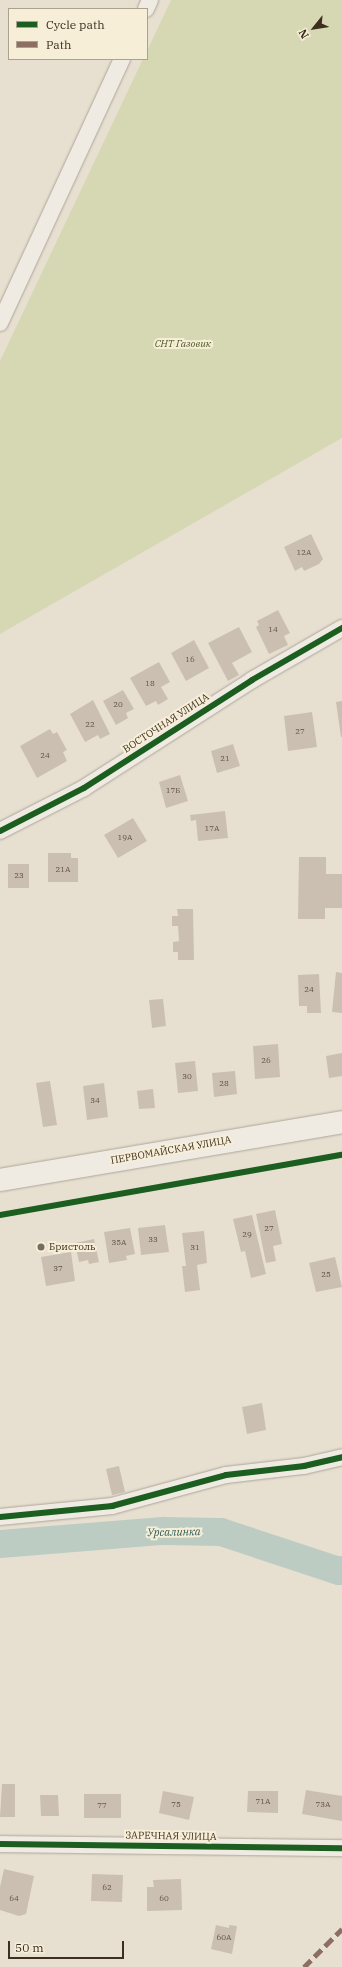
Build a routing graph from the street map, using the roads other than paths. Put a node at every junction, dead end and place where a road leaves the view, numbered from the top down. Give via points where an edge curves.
1 (122, 60) edge
2 (0, 323) edge
3 (342, 628) edge
4 (0, 831) edge
5 (342, 1122) edge
6 (0, 1180) edge
7 (342, 1457) edge
8 (0, 1517) edge
9 (0, 1844) edge
10 (342, 1848) edge

1 - 2 street
3 - 4 street, ВОСТОЧНАЯ УЛИЦА via 252,680 84,788
5 - 6 main road, ПЕРВОМАЙСКАЯ УЛИЦА
7 - 8 street via 304,1466 226,1475 112,1506
9 - 10 street, ЗАРЕЧНАЯ УЛИЦА

